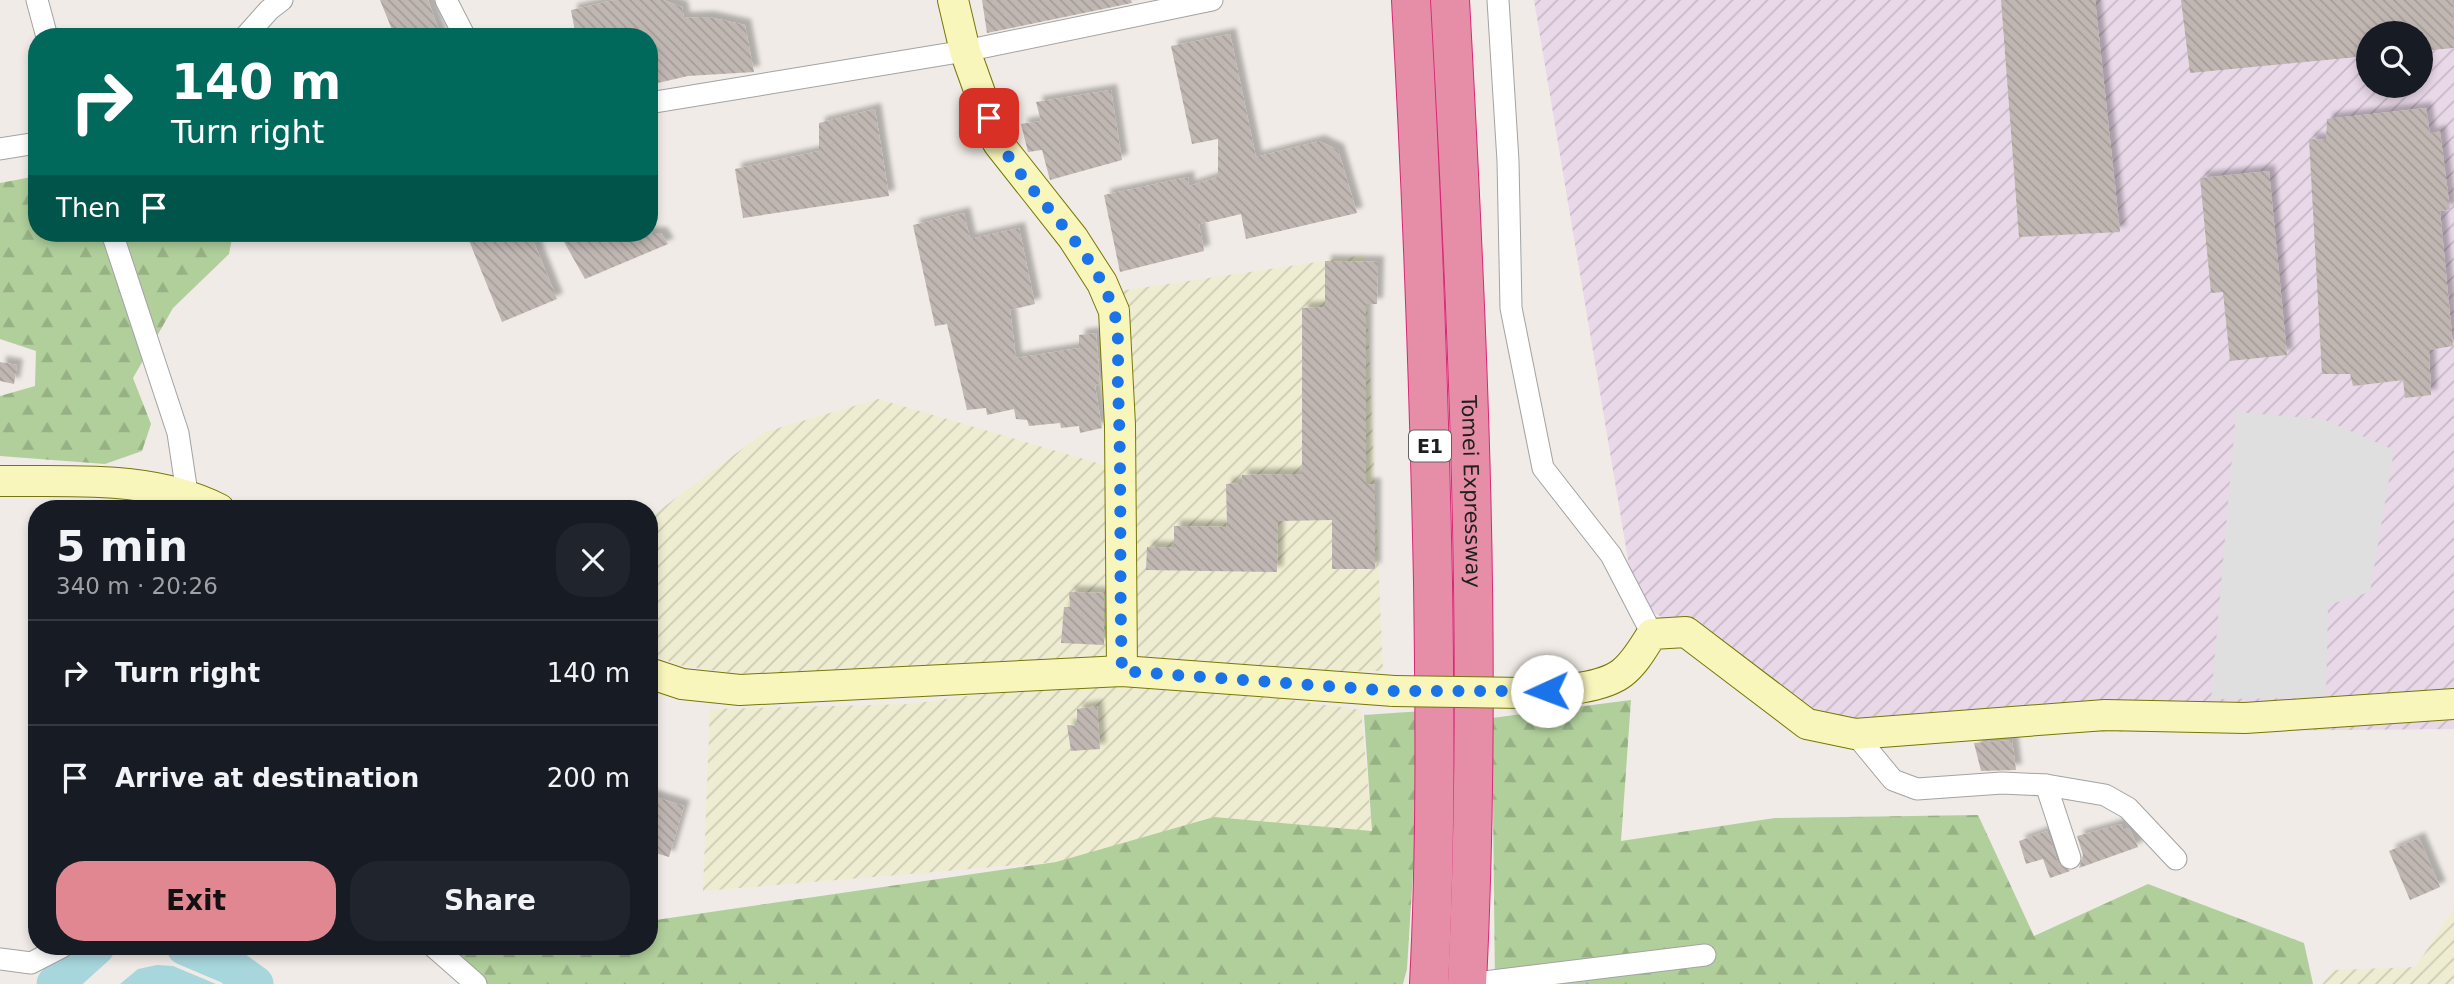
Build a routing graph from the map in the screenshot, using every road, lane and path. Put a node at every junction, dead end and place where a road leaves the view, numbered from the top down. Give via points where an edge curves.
1 (37, 0) edge
2 (282, 0) edge
3 (446, 0) edge
4 (953, 0) edge
5 (1212, 0) edge
6 (1411, 0) edge
7 (1450, 0) edge
8 (1498, 0) edge
9 (45, 28) edge
10 (253, 28) edge
11 (460, 28) edge
12 (965, 51) junction
13 (658, 102) edge
14 (28, 145) edge
15 (0, 149) edge
16 (116, 242) edge
17 (0, 481) edge
18 (187, 493) junction
19 (201, 500) edge
20 (1652, 634) junction
21 (1122, 671) junction
22 (658, 676) edge
23 (2454, 704) edge
24 (1855, 734) junction
25 (2046, 785) junction
26 (2070, 858) dead end
27 (2176, 859) dead end
28 (48, 955) edge
29 (443, 955) edge
30 (1705, 955) dead end
31 (0, 959) edge
32 (476, 984) edge
33 (1429, 984) edge
34 (1467, 984) edge

1 - 9 street
2 - 10 street
3 - 11 street
4 - 12 street
5 - 12 street
6 - 33 highway, Tomei Expressway / E1 via 1429,375 1434,892
7 - 34 highway, Tomei Expressway / E1 via 1468,386 1475,726
8 - 20 street via 1511,308 1544,468 1611,555
12 - 13 street
12 - 21 street via 998,143 1073,238 1114,311
14 - 15 street
16 - 18 street via 178,433
17 - 18 street via 139,484
18 - 19 street
20 - 21 street, bridge via 1620,676 1570,690 1394,691
20 - 24 street via 1686,632 1807,724
21 - 22 street via 740,690 682,684
23 - 24 street via 2245,718 2105,715
24 - 25 street via 1893,780 1917,789
25 - 26 street
25 - 27 street via 2105,795 2128,808
28 - 31 street via 32,964
29 - 32 street
30 - 34 street

